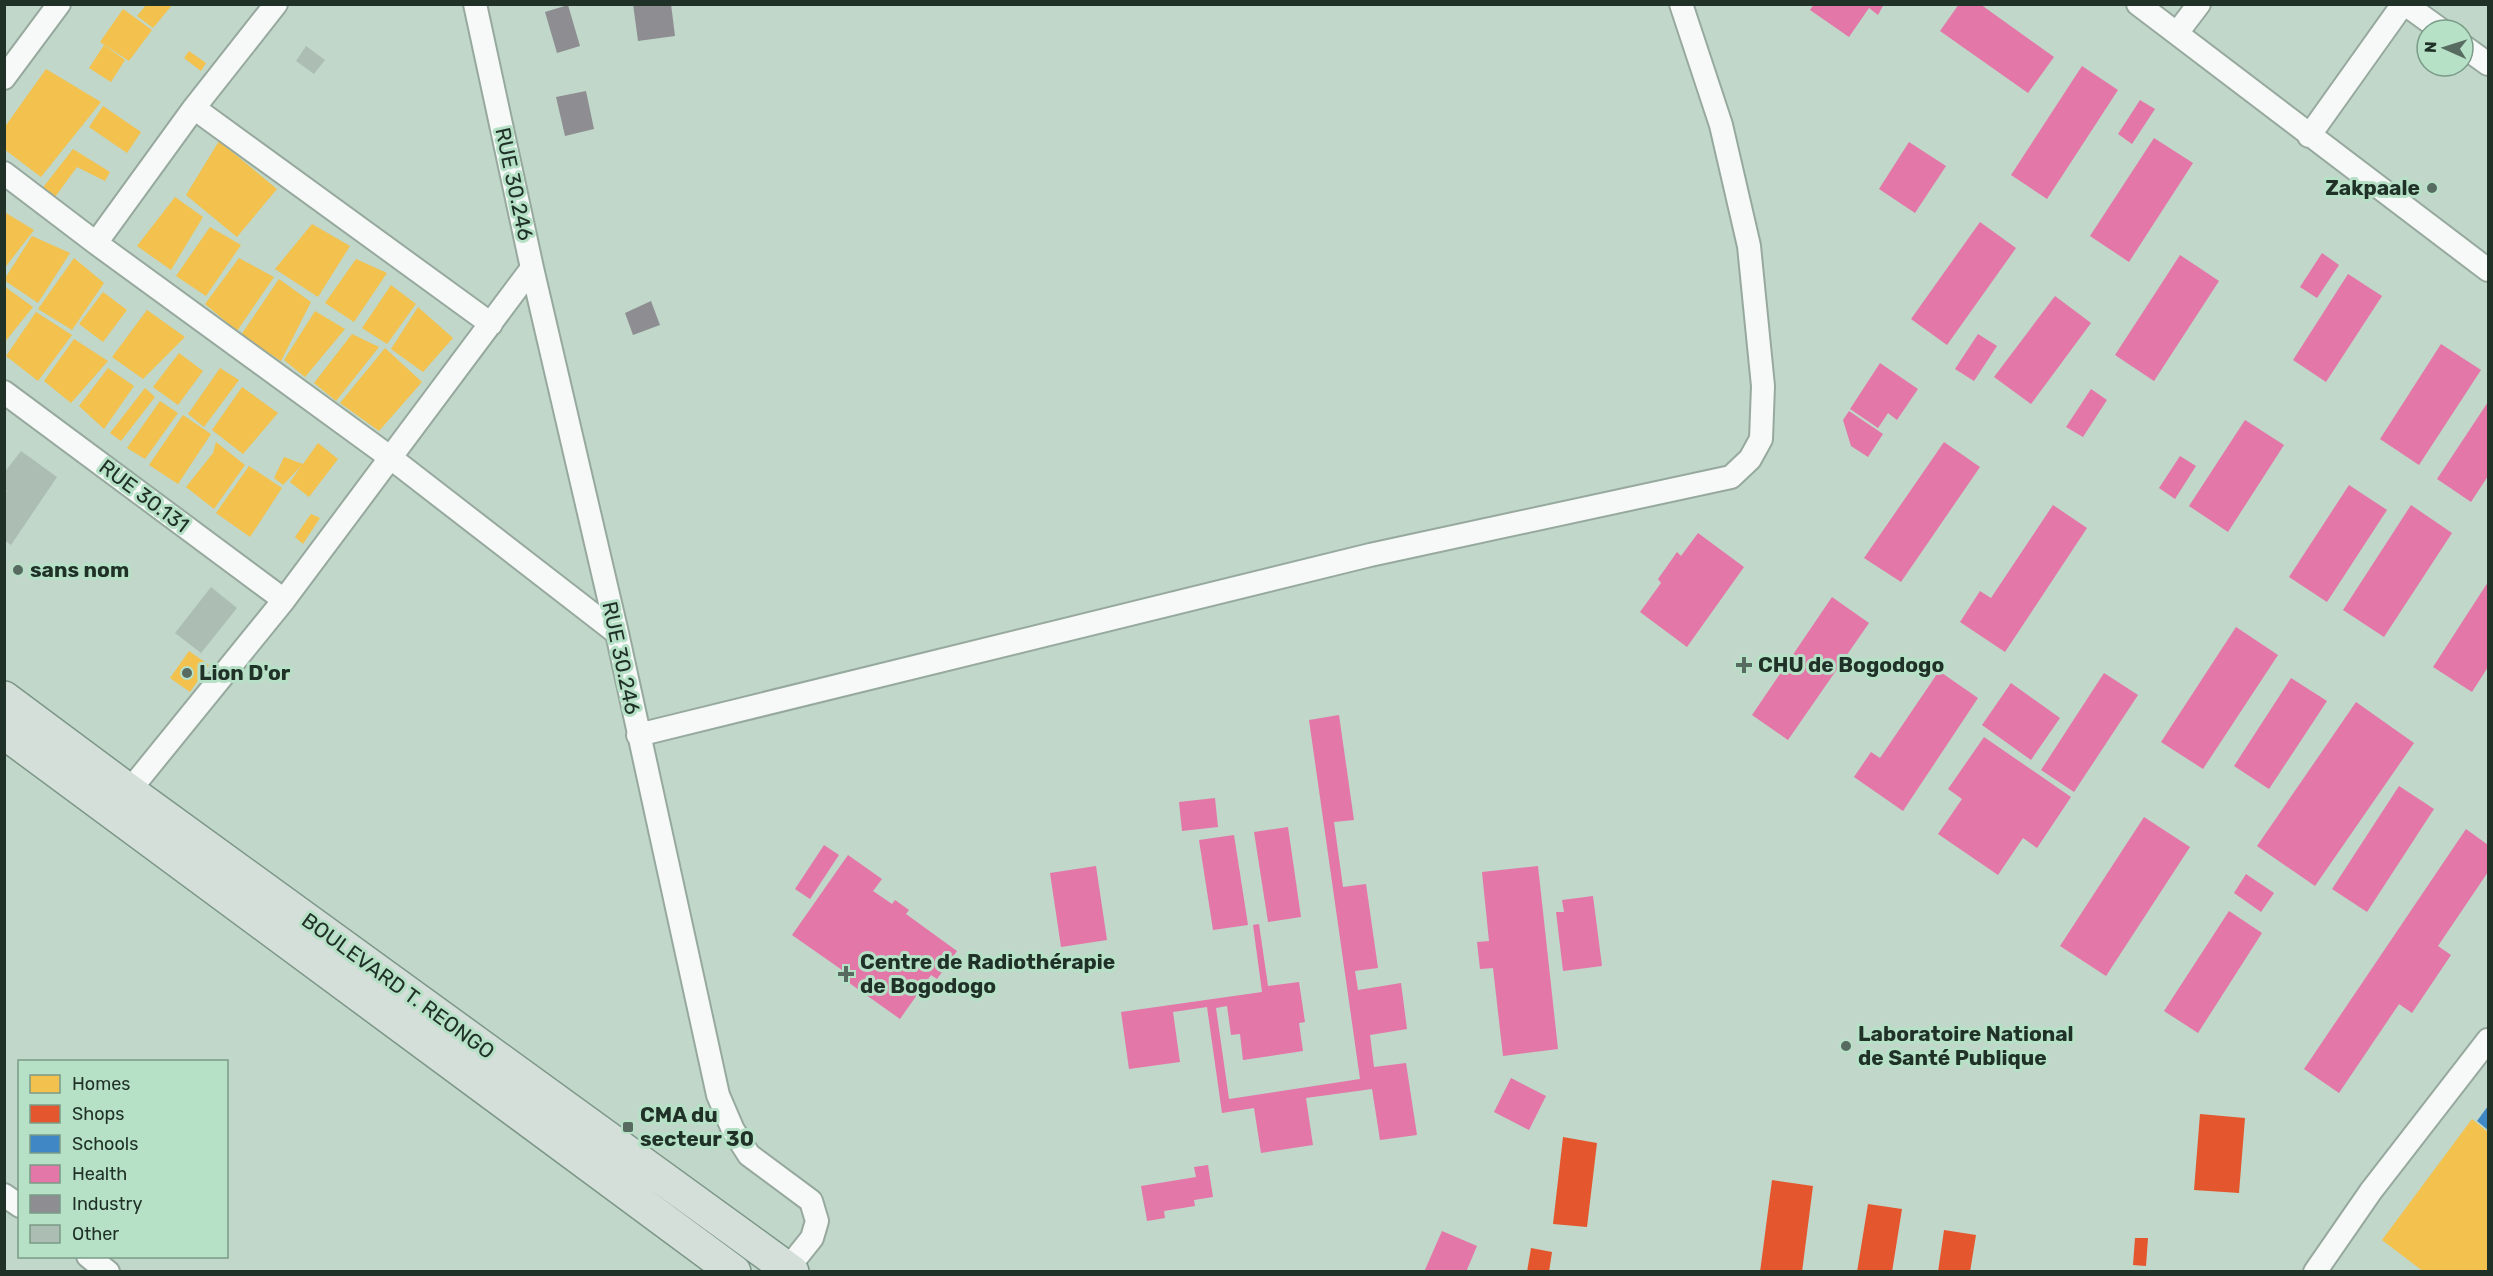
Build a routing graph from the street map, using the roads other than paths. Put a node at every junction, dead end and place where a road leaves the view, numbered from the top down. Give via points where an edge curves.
1 (276, 4) edge
2 (475, 4) edge
3 (1681, 4) edge
4 (2138, 4) edge
5 (2199, 4) edge
6 (2404, 4) edge
7 (57, 5) edge
8 (2424, 18) edge
9 (2177, 33) junction
10 (2475, 55) edge
11 (2488, 64) edge
12 (4, 78) edge
13 (194, 108) junction
14 (2309, 136) junction
15 (4, 173) edge
16 (96, 243) junction
17 (532, 268) junction
18 (2488, 270) edge
19 (491, 324) junction
20 (4, 392) edge
21 (392, 458) junction
22 (284, 600) junction
23 (617, 633) junction
24 (4, 698) edge
25 (4, 732) edge
26 (638, 735) junction
27 (129, 791) junction
28 (2488, 1040) edge
29 (4, 1195) edge
30 (18, 1205) edge
31 (89, 1258) edge
32 (790, 1270) edge
33 (108, 1272) edge
34 (734, 1272) edge
35 (2315, 1272) edge

1 - 13 street
2 - 17 street, RUE 30.246
3 - 26 street via 1721,125 1749,246 1763,386 1761,439 1750,459 1731,477 1370,555
4 - 9 street
5 - 9 street
6 - 8 street
6 - 14 street
7 - 12 street
9 - 14 street
10 - 11 street
13 - 16 street
13 - 19 street
14 - 18 street
15 - 16 street
16 - 21 street
17 - 19 street
17 - 23 street, RUE 30.246
19 - 21 street
20 - 22 street, RUE 30.131
21 - 22 street
21 - 23 street
22 - 27 street
23 - 26 street, RUE 30.246
24 - 27 main road, BOULEVARD T. REONGO
25 - 34 main road, BOULEVARD T. REONGO
26 - 32 street, RUE 30.246 via 717,1095 749,1155 811,1201 817,1221 812,1238
27 - 32 main road, BOULEVARD T. REONGO
28 - 35 street via 2371,1191
29 - 30 street
31 - 33 street

